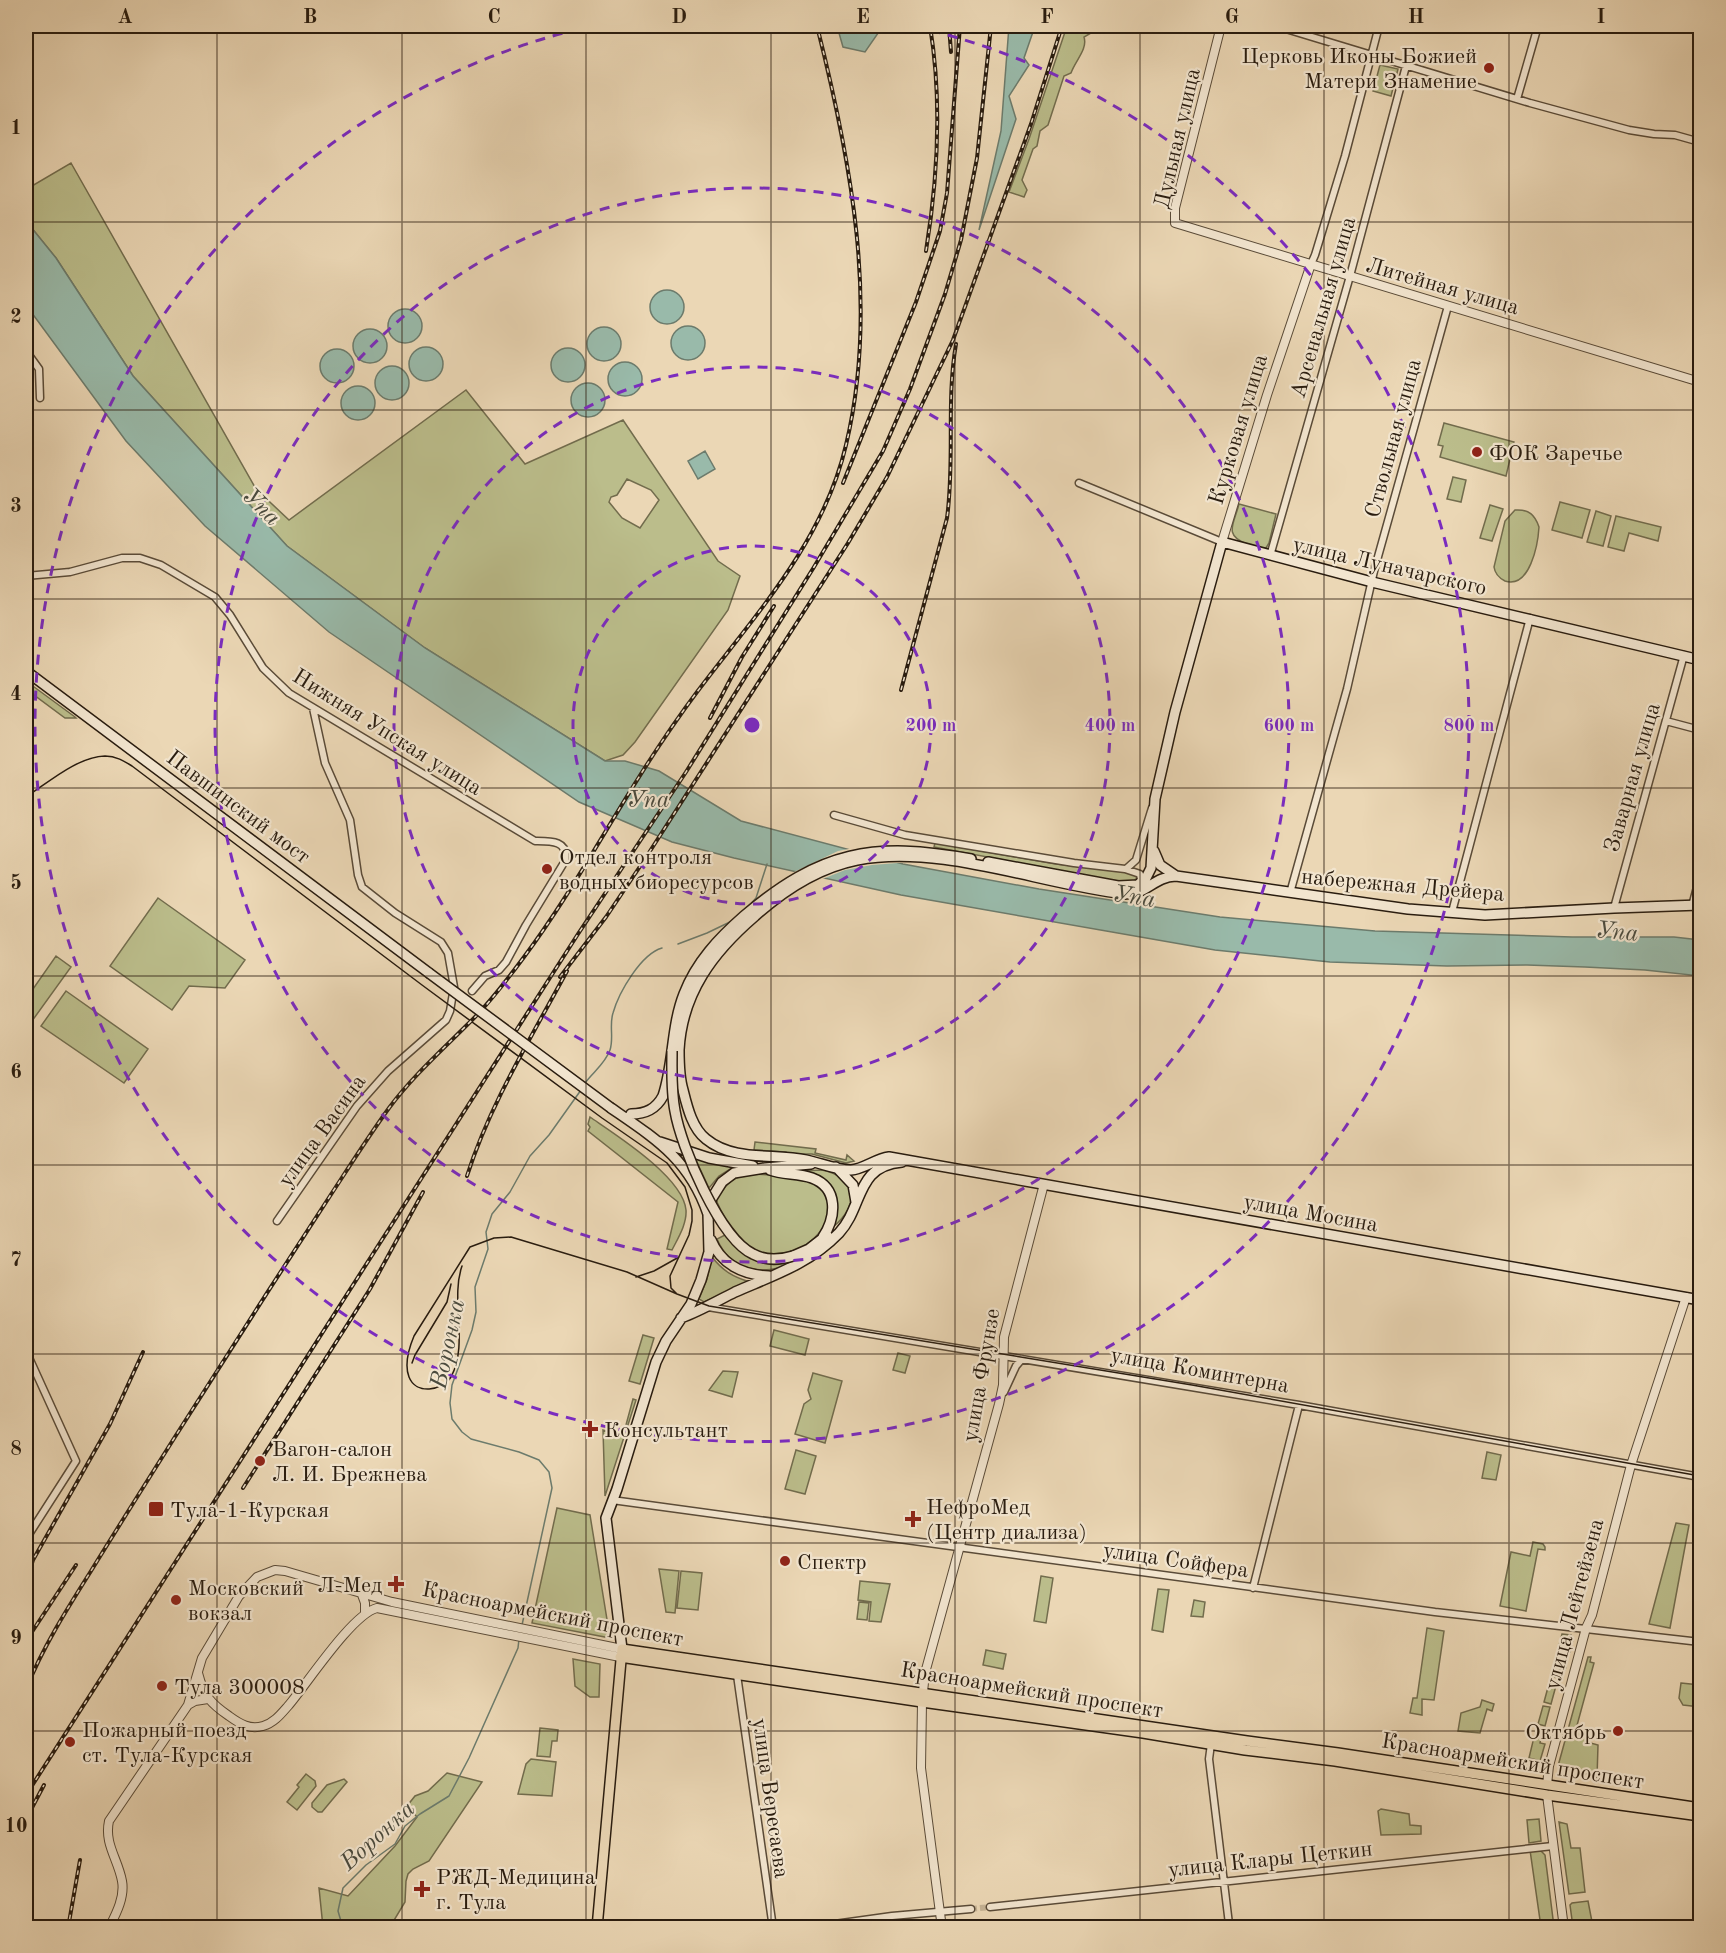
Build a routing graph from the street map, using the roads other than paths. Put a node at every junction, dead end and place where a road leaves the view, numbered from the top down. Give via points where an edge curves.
1 (1221, 26) edge
2 (1276, 26) edge
3 (1379, 26) edge
4 (1538, 26) edge
5 (1371, 56) junction
6 (1406, 66) junction
7 (1517, 99) junction
8 (1701, 142) edge
9 (1175, 223) joint
10 (1311, 264) junction
11 (1350, 276) junction
12 (1448, 306) junction
13 (26, 351) edge
14 (1701, 382) edge
15 (40, 398) dead end
16 (1079, 483) dead end
17 (1222, 542) junction
18 (1270, 556) junction
19 (26, 576) edge
20 (1372, 582) junction
21 (1530, 618) junction
22 (1684, 656) junction
23 (1701, 660) edge
24 (26, 671) edge
25 (313, 708) junction
26 (1666, 721) junction
27 (1701, 730) edge
28 (1155, 799) junction
29 (834, 815) dead end
30 (1153, 849) junction
31 (947, 857) junction
32 (1125, 869) junction
33 (1176, 876) junction
34 (1701, 876) edge
35 (1138, 885) junction
36 (1290, 893) junction
37 (1696, 905) edge
38 (1614, 908) junction
39 (1452, 912) junction
40 (472, 991) dead end
41 (672, 1051) junction
42 (611, 1108) junction
43 (631, 1114) joint
44 (660, 1142) junction
45 (914, 1161) junction
46 (822, 1163) junction
47 (834, 1166) junction
48 (765, 1168) junction
49 (1044, 1184) junction
50 (856, 1202) junction
51 (708, 1214) junction
52 (849, 1220) junction
53 (277, 1221) dead end
54 (710, 1235) junction
55 (823, 1237) junction
56 (771, 1276) junction
57 (1686, 1297) junction
58 (1701, 1300) edge
59 (692, 1302) junction
60 (706, 1307) junction
61 (681, 1318) junction
62 (26, 1351) edge
63 (1002, 1355) junction
64 (1022, 1359) junction
65 (999, 1404) junction
66 (1299, 1405) junction
67 (1631, 1466) junction
68 (1701, 1477) edge
69 (612, 1500) junction
70 (26, 1539) edge
71 (961, 1546) junction
72 (1253, 1588) junction
73 (361, 1592) junction
74 (365, 1614) junction
75 (489, 1622) junction
76 (498, 1628) junction
77 (1586, 1628) junction
78 (483, 1629) junction
79 (1701, 1642) edge
80 (621, 1653) junction
81 (198, 1673) junction
82 (737, 1675) junction
83 (922, 1697) junction
84 (208, 1699) junction
85 (188, 1705) junction
86 (1211, 1744) junction
87 (1547, 1790) junction
88 (1701, 1808) edge
89 (1701, 1816) edge
90 (1553, 1846) junction
91 (1224, 1882) junction
92 (990, 1907) tunnel mouth
93 (971, 1909) tunnel mouth
94 (940, 1911) junction
95 (109, 1928) edge
96 (597, 1928) edge
97 (772, 1928) edge
98 (806, 1928) edge
99 (942, 1928) edge
100 (1228, 1928) edge
101 (1564, 1928) edge

1 - 9 street, Дульная улица via 1175,208
2 - 5 street
3 - 5 street, Курковая улица
4 - 7 street
5 - 6 street
5 - 10 street, Курковая улица
6 - 7 street
6 - 11 street, Арсенальная улица
7 - 8 street via 1629,130
9 - 10 street, Литейная улица
10 - 11 street, Литейная улица
10 - 17 street, Курковая улица
11 - 12 street, Литейная улица
11 - 18 street, Арсенальная улица
12 - 14 street, Литейная улица
12 - 20 street, Ствольная улица
13 - 15 street via 39,369
16 - 17 street, улица Луначарского
17 - 18 main road, улица Луначарского
17 - 28 main road, Курковая улица
18 - 20 main road, улица Луначарского
19 - 25 street, Нижняя Упская улица via 70,572 122,558 140,558 160,565 215,597 268,675
20 - 21 main road, улица Луначарского
20 - 36 street, Ствольная улица via 1347,689
21 - 22 main road, улица Луначарского
21 - 39 street
22 - 23 main road, улица Луначарского
22 - 26 street, Заварная улица
24 - 42 main road, Павшинский мост, bridge
25 - 40 street, Нижняя Упская улица via 535,841 554,842 564,848 565,861 506,962 484,976
25 - 53 street, улица Васина via 325,763 350,820 362,887 441,942 448,952 454,987 446,1020 388,1071 357,1106
26 - 27 street
26 - 38 street, Заварная улица
28 - 30 main road, Курковая улица
28 - 32 street via 1136,860
29 - 32 street via 905,835
30 - 33 main road via 1160,865
30 - 35 main road, Курковая улица via 1150,873
31 - 33 main road via 1125,894 1141,892 1162,877
31 - 35 main road via 1114,886
31 - 41 main road via 898,850 856,854 816,867 770,894 705,955 680,1006
31 - 46 main road via 854,861 807,878 774,900 733,936 706,967 692,994 680,1036 680,1081 696,1126 706,1139 722,1148
32 - 35 street via 1140,874
33 - 36 main road, набережная Дрейера
34 - 37 street
36 - 39 main road, набережная Дрейера
37 - 38 main road, набережная Дрейера
38 - 39 main road, набережная Дрейера via 1485,915
41 - 43 main road, bridge via 661,1100 649,1111
41 - 55 main road, bridge via 673,1096 682,1141 730,1235 743,1248 771,1259 793,1256
42 - 43 street
42 - 44 main road, Павшинский мост
44 - 48 main road via 709,1158
44 - 51 main road via 691,1176
45 - 47 main road via 889,1157 853,1169
45 - 49 main road, улица Мосина
45 - 50 main road via 878,1169 864,1182
46 - 47 main road
46 - 48 main road
47 - 50 main road via 853,1185
48 - 51 main road via 729,1176 716,1191
48 - 55 main road via 812,1178 825,1187 834,1210
49 - 57 main road, улица Мосина
49 - 63 street, улица Фрунзе
50 - 52 main road
51 - 54 main road
52 - 55 main road
52 - 56 main road via 810,1258
54 - 56 main road via 715,1248 730,1264 751,1274
54 - 59 main road via 706,1264
56 - 60 main road
57 - 58 main road, улица Мосина
57 - 67 street, улица Лейтейзена
59 - 60 main road, улица Коминтерна
59 - 61 main road
60 - 61 main road
60 - 63 street, улица Коминтерна
61 - 69 main road via 656,1362
62 - 70 street via 76,1461
63 - 64 street, улица Коминтерна
63 - 65 street, улица Фрунзе
64 - 65 street
64 - 66 street, улица Коминтерна
65 - 71 street, улица Фрунзе
66 - 67 street, улица Коминтерна
66 - 72 street
67 - 68 street, улица Коминтерна
67 - 77 street, улица Лейтейзена
69 - 71 street, улица Сойфера
69 - 80 main road via 606,1524
71 - 72 street, улица Сойфера
71 - 83 street, улица Фрунзе via 925,1673
72 - 77 street, улица Сойфера
73 - 74 street
73 - 75 street, Красноармейский проспект
73 - 81 street, Красноармейский проспект via 285,1571 257,1576 234,1604 202,1658
74 - 78 street, Красноармейский проспект via 377,1608
74 - 84 street via 270,1724 240,1724
75 - 76 street, Красноармейский проспект
75 - 78 street
76 - 78 street, Красноармейский проспект
76 - 80 street, Красноармейский проспект
77 - 79 street, улица Сойфера
77 - 87 street, улица Лейтейзена via 1549,1766
80 - 82 main road, Красноармейский проспект
80 - 83 main road, Красноармейский проспект
80 - 96 main road
81 - 84 street
81 - 85 street, Красноармейский проспект
82 - 83 main road, Красноармейский проспект
82 - 97 street, улица Вересаева
83 - 86 main road, Красноармейский проспект
83 - 87 main road, Красноармейский проспект via 1338,1753
83 - 94 street, улица Фрунзе via 921,1768
84 - 85 street
85 - 95 street, Красноармейский проспект via 109,1821 108,1843 123,1883
86 - 87 main road, Красноармейский проспект
86 - 91 street via 1209,1759
87 - 88 main road, Красноармейский проспект
87 - 89 main road, Красноармейский проспект
87 - 90 street, улица Лейтейзена
90 - 91 street, улица Клары Цеткин
90 - 101 street, улица Лейтейзена
91 - 92 street, улица Клары Цеткин
91 - 100 street
93 - 94 street
94 - 98 street
94 - 99 street, улица Фрунзе

